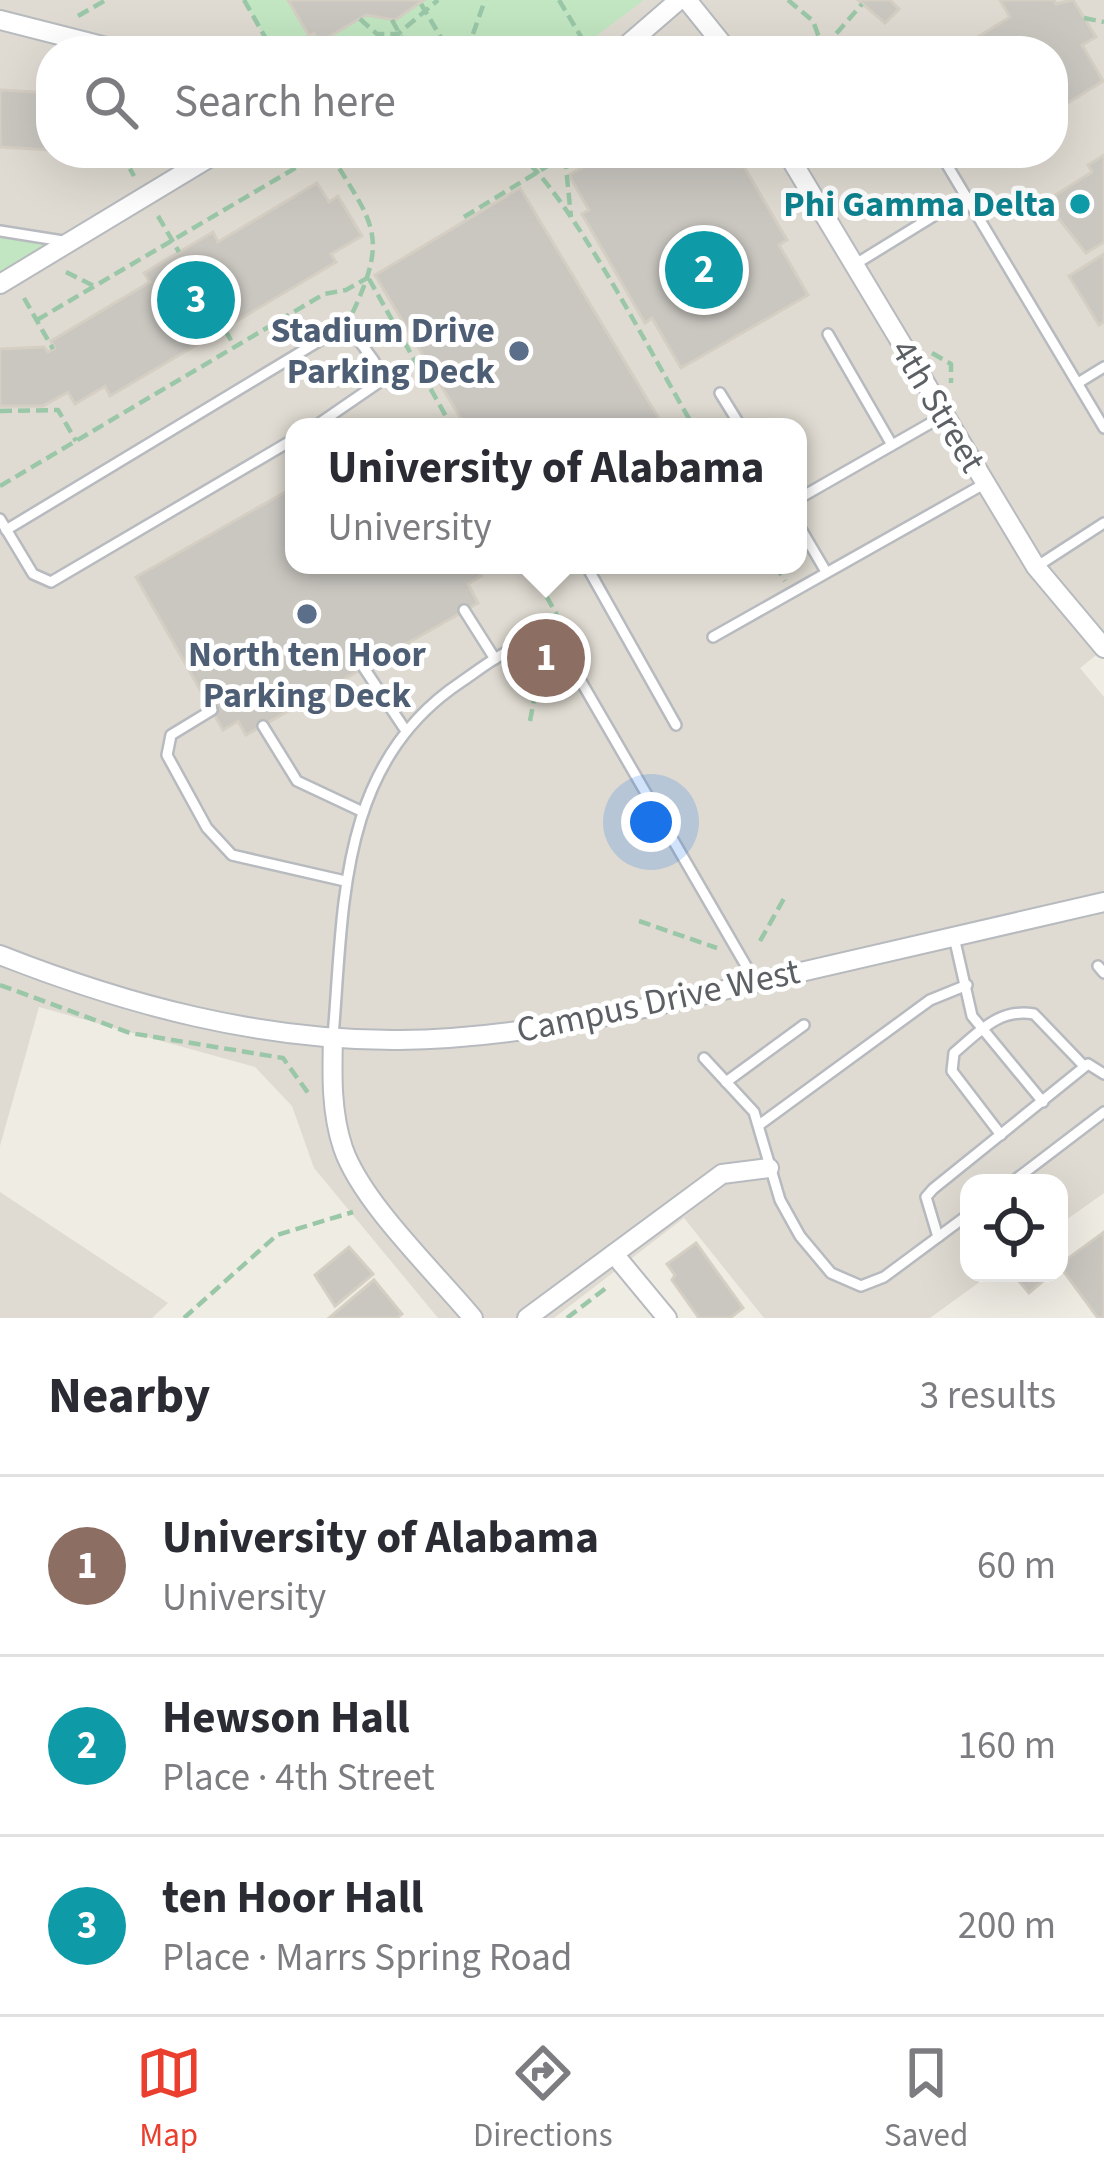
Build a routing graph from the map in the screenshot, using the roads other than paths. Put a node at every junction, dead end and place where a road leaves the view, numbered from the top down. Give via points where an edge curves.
1 (683, 0) edge
2 (0, 20) edge
3 (63, 36) edge
4 (639, 36) edge
5 (715, 36) edge
6 (192, 168) edge
7 (796, 168) edge
8 (949, 168) edge
9 (966, 196) junction
10 (0, 231) edge
11 (68, 242) junction
12 (854, 265) junction
13 (0, 284) edge
14 (828, 334) dead end
15 (1104, 367) edge
16 (1078, 383) junction
17 (721, 393) dead end
18 (943, 416) junction
19 (327, 418) edge
20 (736, 418) edge
21 (1104, 428) edge
22 (285, 444) edge
23 (892, 445) junction
24 (984, 484) junction
25 (807, 494) edge
26 (1104, 523) edge
27 (3, 525) edge
28 (807, 539) edge
29 (1036, 567) junction
30 (825, 570) junction
31 (591, 574) edge
32 (464, 610) dead end
33 (713, 637) dead end
34 (1104, 648) edge
35 (495, 659) junction
36 (364, 668) dead end
37 (212, 710) dead end
38 (676, 725) dead end
39 (262, 726) dead end
40 (404, 728) junction
41 (363, 812) junction
42 (345, 881) junction
43 (1104, 902) edge
44 (954, 937) junction
45 (0, 955) edge
46 (756, 983) junction
47 (967, 985) junction
48 (804, 1025) dead end
49 (980, 1030) junction
50 (333, 1037) junction
51 (704, 1058) dead end
52 (1084, 1066) junction
53 (1104, 1074) edge
54 (726, 1082) junction
55 (1043, 1102) junction
56 (1104, 1112) edge
57 (759, 1125) junction
58 (1001, 1135) junction
59 (769, 1168) junction
60 (1023, 1174) edge
61 (960, 1221) edge
62 (938, 1237) junction
63 (614, 1254) junction
64 (473, 1318) edge
65 (527, 1318) edge
66 (667, 1318) edge

1 - 4 street
1 - 5 street
2 - 3 street
6 - 11 street
7 - 12 street, 4th Street
8 - 9 lane
9 - 12 lane
9 - 16 lane
10 - 11 lane
11 - 13 street
12 - 18 street, 4th Street
14 - 23 lane
15 - 16 lane
16 - 21 lane
17 - 20 lane
18 - 23 lane
18 - 24 street, 4th Street
19 - 27 lane via 378,383 374,361 352,331 329,335
22 - 27 lane via 51,582 33,574
23 - 25 lane
24 - 29 street, 4th Street
24 - 30 lane
26 - 29 lane
28 - 30 lane
29 - 34 street, 4th Street
30 - 33 lane
31 - 38 lane
32 - 35 lane
35 - 40 lane
35 - 46 lane via 532,642 564,656
36 - 40 lane
37 - 42 lane via 171,735 167,755 220,845 247,862
39 - 41 lane via 297,781
40 - 41 lane
41 - 42 lane
42 - 50 lane
43 - 44 street, Campus Drive West
44 - 46 street, Campus Drive West
44 - 47 lane
45 - 50 street, Campus Drive West via 171,1011
46 - 50 street, Campus Drive West via 560,1027
47 - 49 lane
47 - 57 lane via 930,1000
48 - 54 lane
49 - 52 lane via 1007,1012 1034,1013
49 - 55 lane
49 - 58 lane via 954,1053 952,1071
50 - 64 street via 333,1098 345,1153
51 - 54 lane
52 - 53 lane via 1094,1063
52 - 55 lane
54 - 57 lane
55 - 58 lane
56 - 60 lane
57 - 59 lane
58 - 62 lane via 926,1197
59 - 62 lane via 819,1262 861,1286
59 - 63 street via 722,1174
61 - 62 lane
63 - 65 street
63 - 66 street

